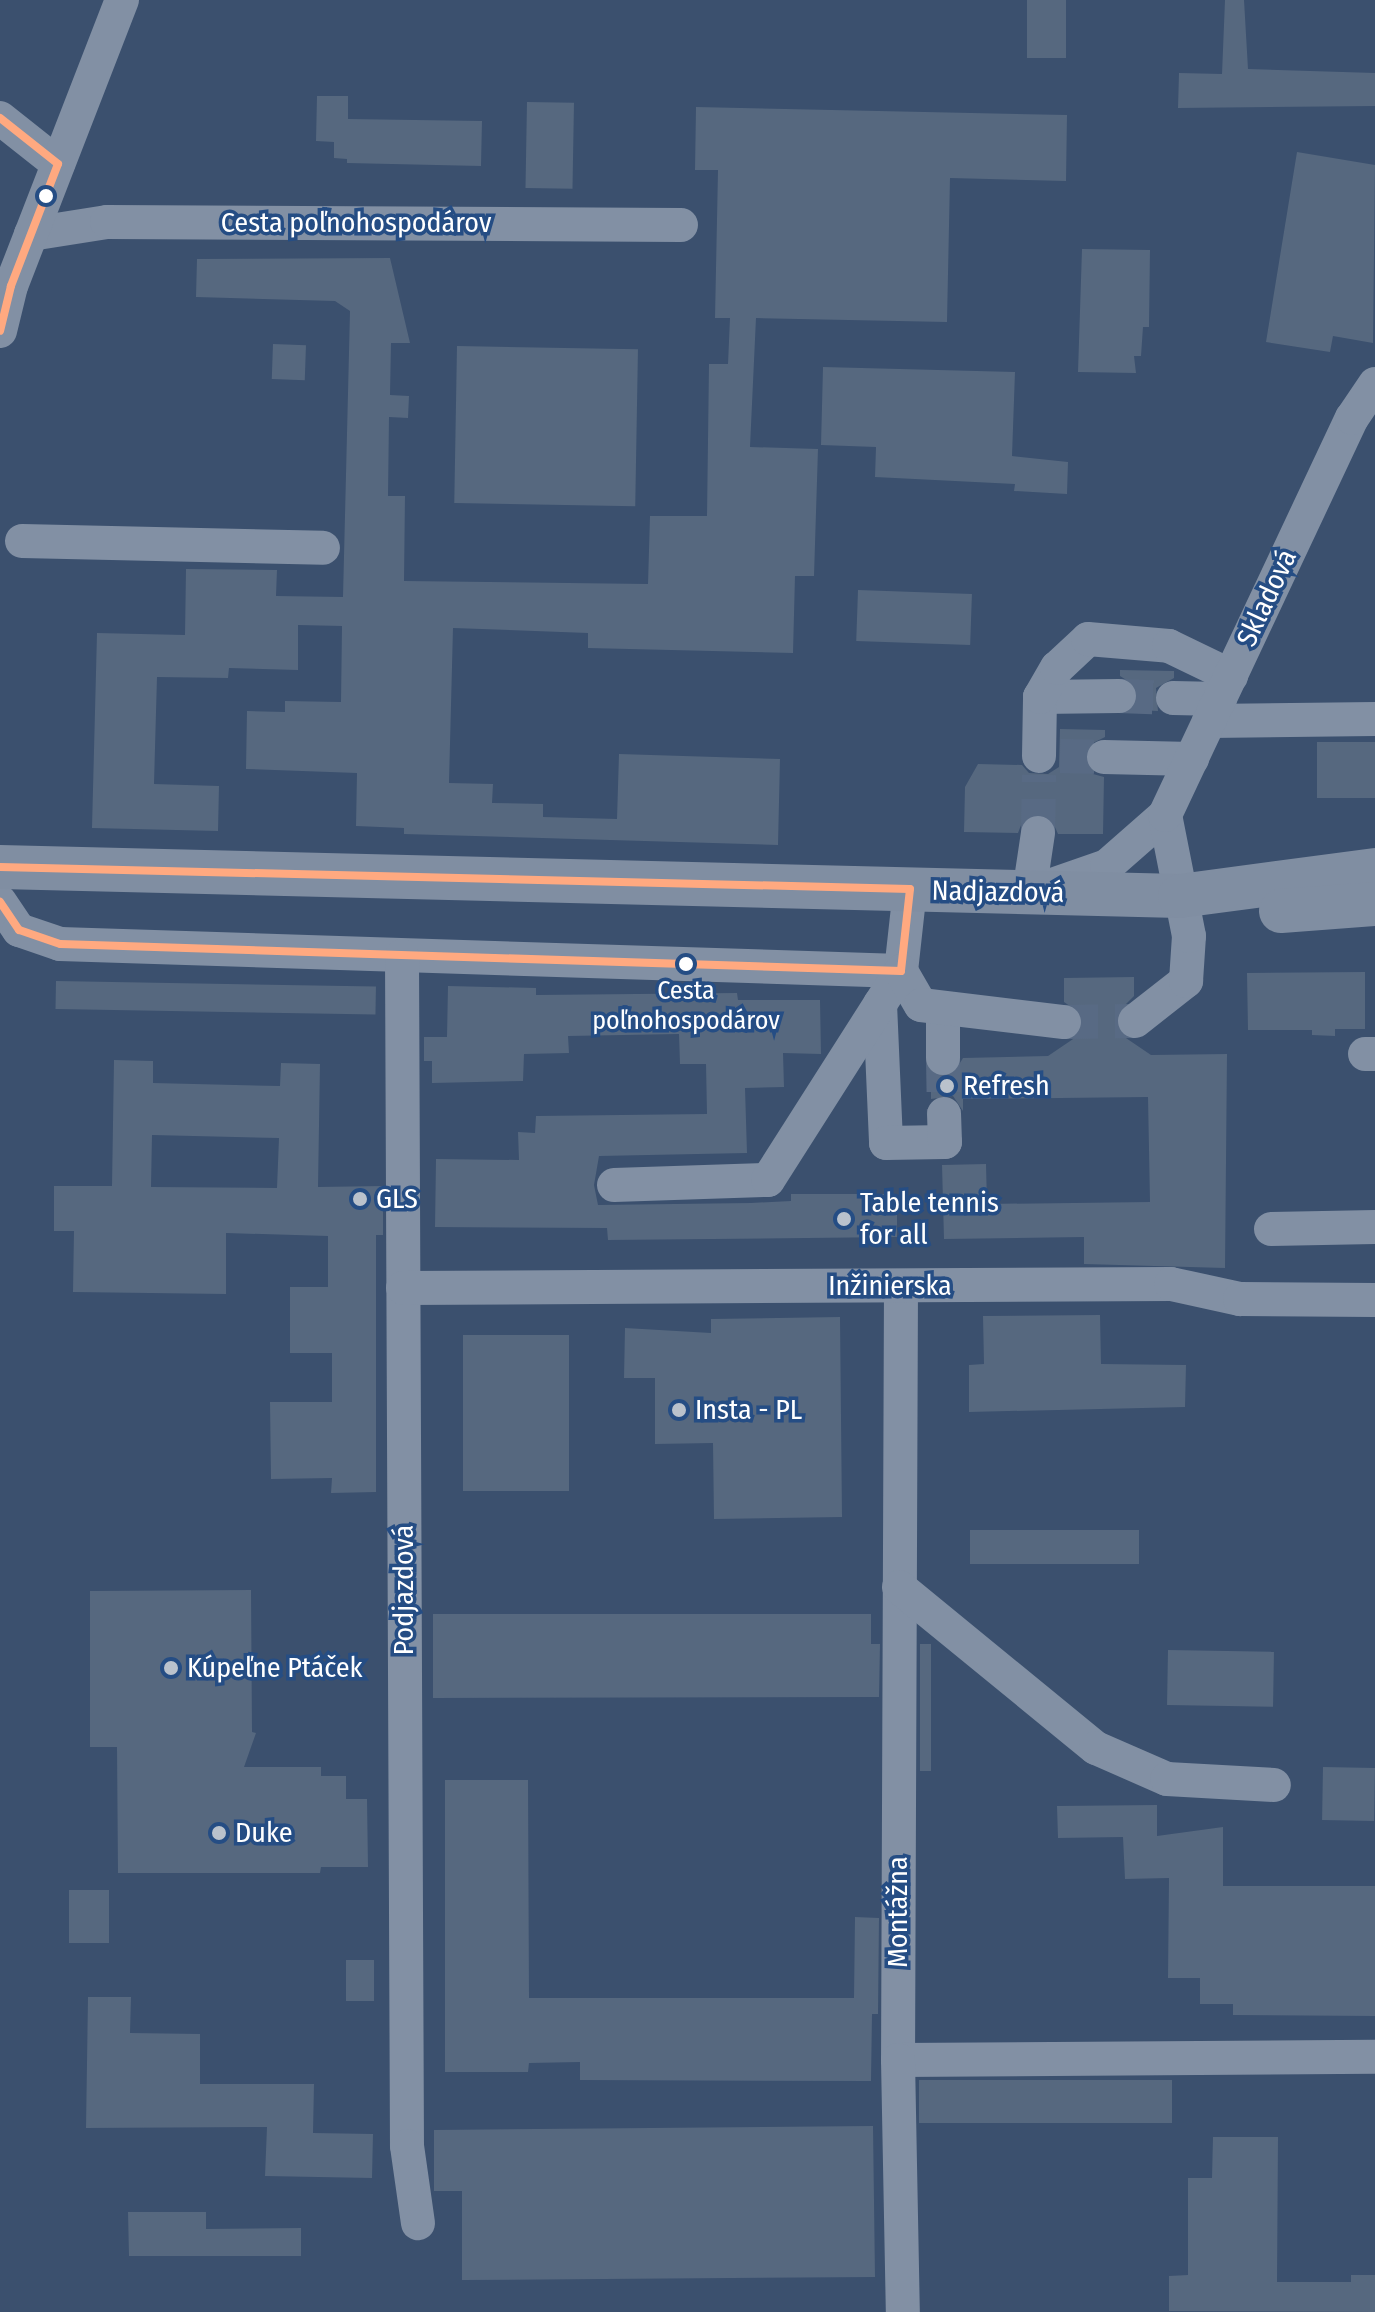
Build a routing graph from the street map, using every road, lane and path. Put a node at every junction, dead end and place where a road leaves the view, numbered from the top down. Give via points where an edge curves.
1 (122, 0) edge
2 (0, 118) edge
3 (58, 164) junction
4 (681, 225) dead end
5 (31, 234) junction
6 (0, 331) edge
7 (1375, 384) edge
8 (1363, 420) edge
9 (22, 541) dead end
10 (323, 548) dead end
11 (1119, 696) tunnel mouth
12 (1040, 697) junction
13 (1173, 698) tunnel mouth
14 (1220, 699) junction
15 (1375, 719) edge
16 (1104, 757) tunnel mouth
17 (1192, 759) junction
18 (1046, 763) tunnel mouth
19 (1165, 815) junction
20 (1038, 833) tunnel mouth
21 (0, 867) edge
22 (1375, 870) edge
23 (910, 889) junction
24 (1029, 893) junction
25 (1180, 896) junction
26 (0, 902) edge
27 (1375, 904) edge
28 (402, 956) junction
29 (901, 971) junction
30 (880, 1004) junction
31 (943, 1011) junction
32 (1135, 1021) tunnel mouth
33 (1064, 1022) tunnel mouth
34 (943, 1058) tunnel mouth
35 (944, 1128) dead end
36 (614, 1185) dead end
37 (1375, 1227) edge
38 (1271, 1229) dead end
39 (901, 1286) junction
40 (403, 1288) junction
41 (1375, 1300) edge
42 (899, 1587) junction
43 (1274, 1785) dead end
44 (1375, 2057) edge
45 (898, 2060) junction
46 (418, 2223) dead end
47 (903, 2312) edge

1 - 3 street
2 - 3 street
3 - 5 street
4 - 5 street, Cesta poľnohospodárov via 107,222
5 - 6 street
7 - 8 street, Skladová
8 - 14 street, Skladová
9 - 10 street
11 - 12 street
12 - 14 street via 1057,668 1088,639 1169,646
12 - 18 street
13 - 14 street
14 - 15 street
14 - 17 street, Skladová
16 - 17 street
17 - 19 street, Skladová
19 - 24 street, Skladová via 1107,866
19 - 25 street
20 - 24 street
21 - 23 main road, Nadjazdová
22 - 25 main road, Nadjazdová
23 - 24 main road, Nadjazdová
23 - 29 street
24 - 25 main road, Nadjazdová
25 - 27 main road, Nadjazdová via 1285,912
25 - 32 street via 1189,936 1186,981
26 - 28 street via 19,930 60,944
28 - 29 street
28 - 40 street, Podjazdová
29 - 30 street
29 - 31 street via 921,1005
30 - 35 street via 886,1143
30 - 36 street via 768,1180
31 - 33 street
31 - 34 street
37 - 38 street
39 - 40 street, Inžinierska
39 - 41 street, Inžinierska via 1171,1284 1240,1299
39 - 42 street, Montážna
40 - 46 street, Podjazdová via 407,2146
42 - 43 street via 1096,1748 1167,1779
42 - 45 street, Montážna
44 - 45 street
45 - 47 street, Montážna

